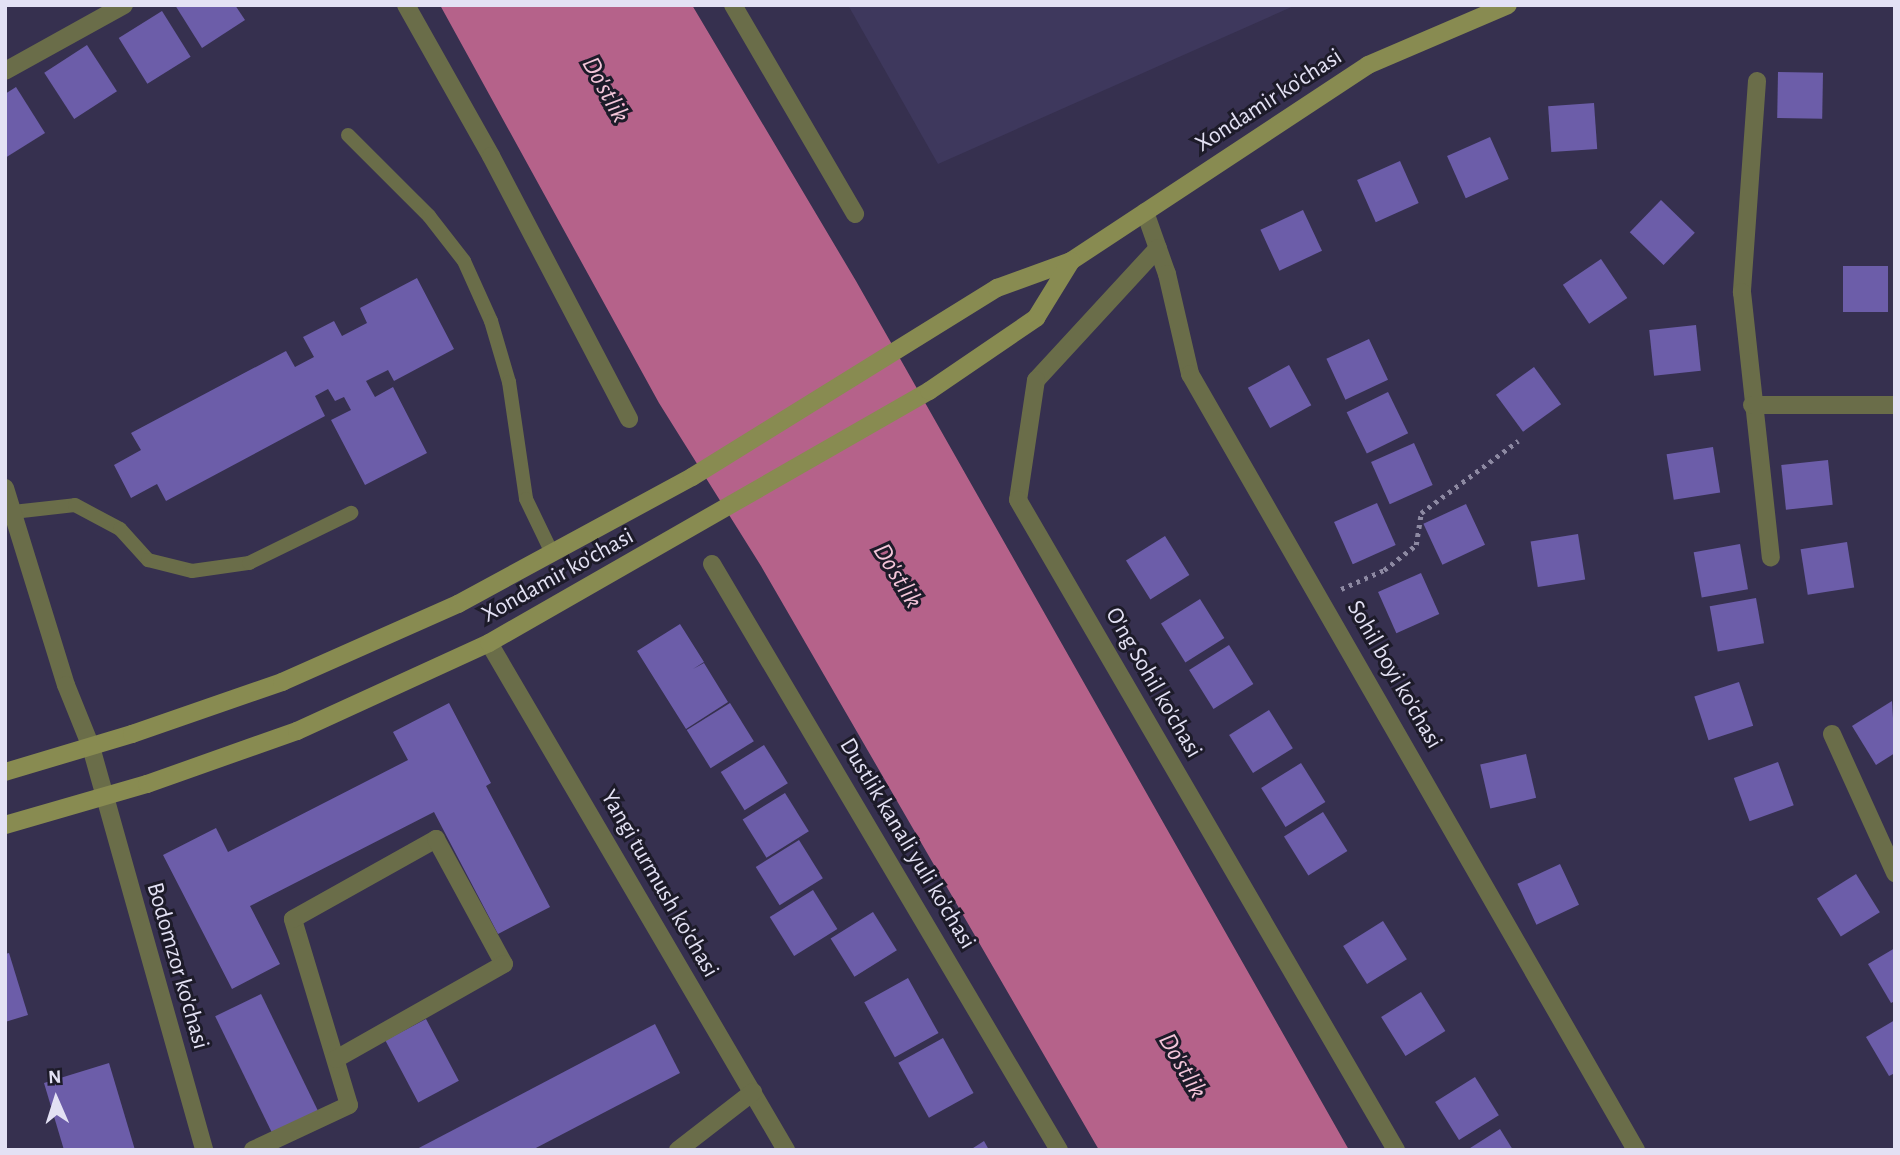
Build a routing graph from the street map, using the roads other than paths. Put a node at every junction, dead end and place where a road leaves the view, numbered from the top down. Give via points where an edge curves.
1 (124, 5) edge
2 (406, 5) edge
3 (733, 5) edge
4 (1508, 5) edge
5 (1486, 10) edge
6 (5, 71) edge
7 (1757, 81) dead end
8 (348, 135) dead end
9 (1145, 212) junction
10 (855, 214) dead end
11 (1158, 248) junction
12 (1071, 261) junction
13 (1752, 405) junction
14 (1895, 405) edge
15 (629, 419) dead end
16 (5, 488) edge
17 (12, 512) junction
18 (351, 513) dead end
19 (552, 553) junction
20 (1771, 557) dead end
21 (712, 564) dead end
22 (489, 643) junction
23 (1832, 734) dead end
24 (91, 747) junction
25 (5, 772) edge
26 (104, 796) junction
27 (5, 825) edge
28 (1895, 873) edge
29 (336, 1059) junction
30 (752, 1092) junction
31 (204, 1150) edge
32 (253, 1150) edge
33 (678, 1150) edge
34 (786, 1150) edge
35 (1059, 1150) edge
36 (1396, 1150) edge
37 (1636, 1150) edge

1 - 6 street
2 - 15 street
3 - 10 street
4 - 5 main road, Xondamir ko'chasi
5 - 9 main road, Xondamir ko'chasi via 1368,65
7 - 13 street via 1742,292
8 - 19 lane via 429,216 464,261 491,321 509,382 526,499
9 - 11 street, Sohil boyi ko'chasi
9 - 12 main road, Xondamir ko'chasi
11 - 36 street, O'ng Sohil ko'chasi via 1037,380 1018,500
11 - 37 street, Sohil boyi ko'chasi via 1190,374
12 - 19 main road, Xondamir ko'chasi via 997,288 692,477
12 - 22 main road, Xondamir ko'chasi via 1036,318 929,391 718,516
13 - 14 street
13 - 20 street
16 - 17 street
17 - 18 lane via 75,505 120,529 148,559 192,571 249,563
17 - 24 street via 66,685
19 - 24 main road, Xondamir ko'chasi via 458,604 282,682
21 - 35 street, Dustlik kanali yuli ko'chasi
22 - 26 main road, Xondamir ko'chasi via 297,731
22 - 30 street, Yangi turmush ko'chasi
23 - 28 street
24 - 25 main road, Xondamir ko'chasi
24 - 26 street, Bodomzor ko'chasi
26 - 27 main road, Xondamir ko'chasi
26 - 31 street, Bodomzor ko'chasi
29 - 29 street via 293,919 436,839 504,964
29 - 32 street via 349,1105
30 - 33 street
30 - 34 street, Yangi turmush ko'chasi

